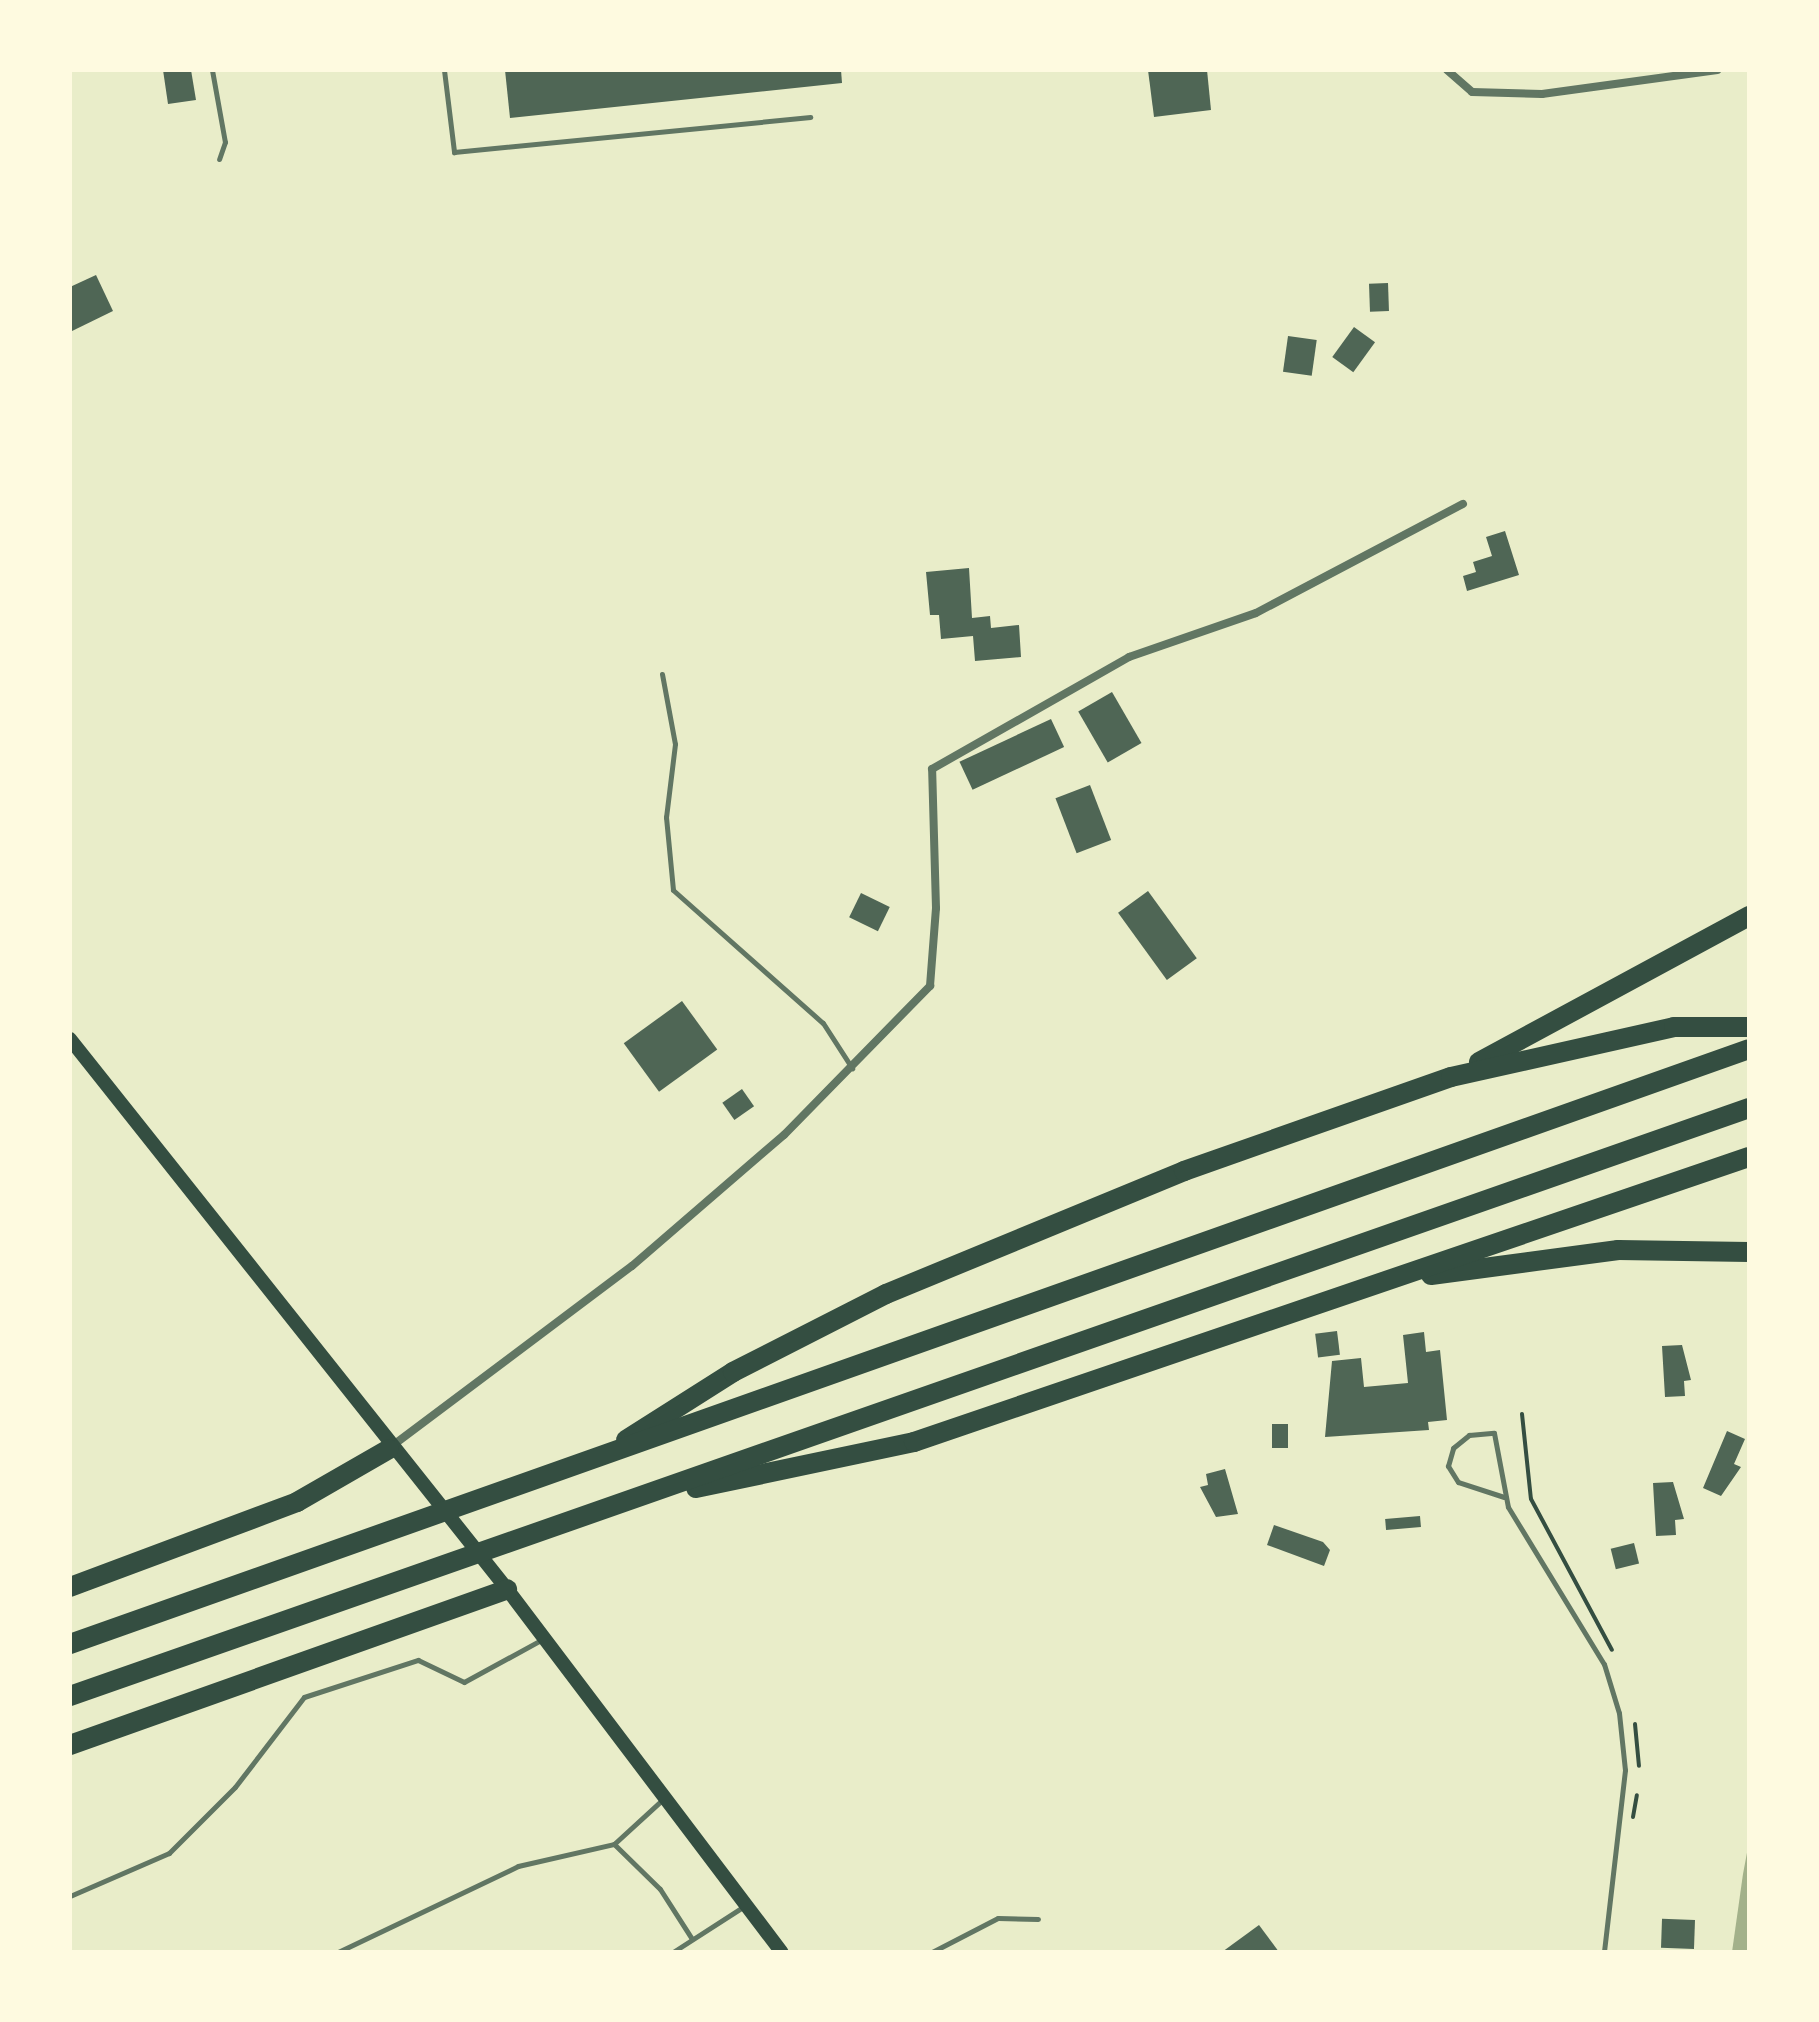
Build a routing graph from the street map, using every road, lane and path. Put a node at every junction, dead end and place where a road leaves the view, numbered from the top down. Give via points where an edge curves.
1 (212, 70) edge
2 (444, 70) edge
3 (1447, 70) edge
4 (1717, 70) edge
5 (810, 117) dead end
6 (219, 159) dead end
7 (1463, 504) dead end
8 (662, 674) dead end
9 (1749, 916) edge
10 (1749, 1027) edge
11 (70, 1039) edge
12 (1749, 1049) edge
13 (852, 1069) junction
14 (1451, 1077) junction
15 (1749, 1108) edge
16 (1749, 1157) edge
17 (1749, 1252) edge
18 (1384, 1283) junction
19 (389, 1449) junction
20 (596, 1460) junction
21 (652, 1494) junction
22 (1504, 1497) junction
23 (70, 1587) edge
24 (507, 1589) junction
25 (544, 1639) junction
26 (70, 1644) edge
27 (70, 1696) edge
28 (70, 1745) edge
29 (663, 1799) junction
30 (614, 1844) junction
31 (70, 1896) edge
32 (746, 1905) junction
33 (1038, 1919) dead end
34 (692, 1939) junction
35 (338, 1952) edge
36 (673, 1952) edge
37 (782, 1952) edge
38 (932, 1952) edge
39 (1604, 1952) edge

1 - 6 lane via 225,142
2 - 5 lane via 454,152
3 - 4 street via 1472,92 1542,94
7 - 13 street via 1256,613 1129,657 932,769 936,908 930,986
8 - 13 lane via 675,731 666,817 673,890 823,1023
9 - 14 highway
10 - 14 highway via 1674,1027
11 - 19 main road
12 - 20 highway
13 - 19 street via 632,1266
14 - 20 highway via 1184,1171 886,1294 733,1372
15 - 21 highway
16 - 18 highway via 1556,1218
17 - 18 highway via 1558,1254
18 - 21 highway via 914,1442 778,1476
19 - 23 highway via 297,1502
19 - 24 main road
20 - 26 highway
21 - 27 highway
22 - 22 lane via 1494,1433 1469,1435 1453,1448 1448,1466 1458,1482
22 - 39 lane via 1604,1664 1619,1713 1625,1770
24 - 25 main road
24 - 28 highway
25 - 29 main road
25 - 31 lane via 464,1682 418,1660 304,1697 235,1787 169,1853
29 - 30 lane
29 - 32 main road
30 - 34 lane via 660,1889
30 - 35 lane via 518,1866
32 - 34 lane
32 - 37 main road
33 - 38 lane via 998,1918
34 - 36 lane

